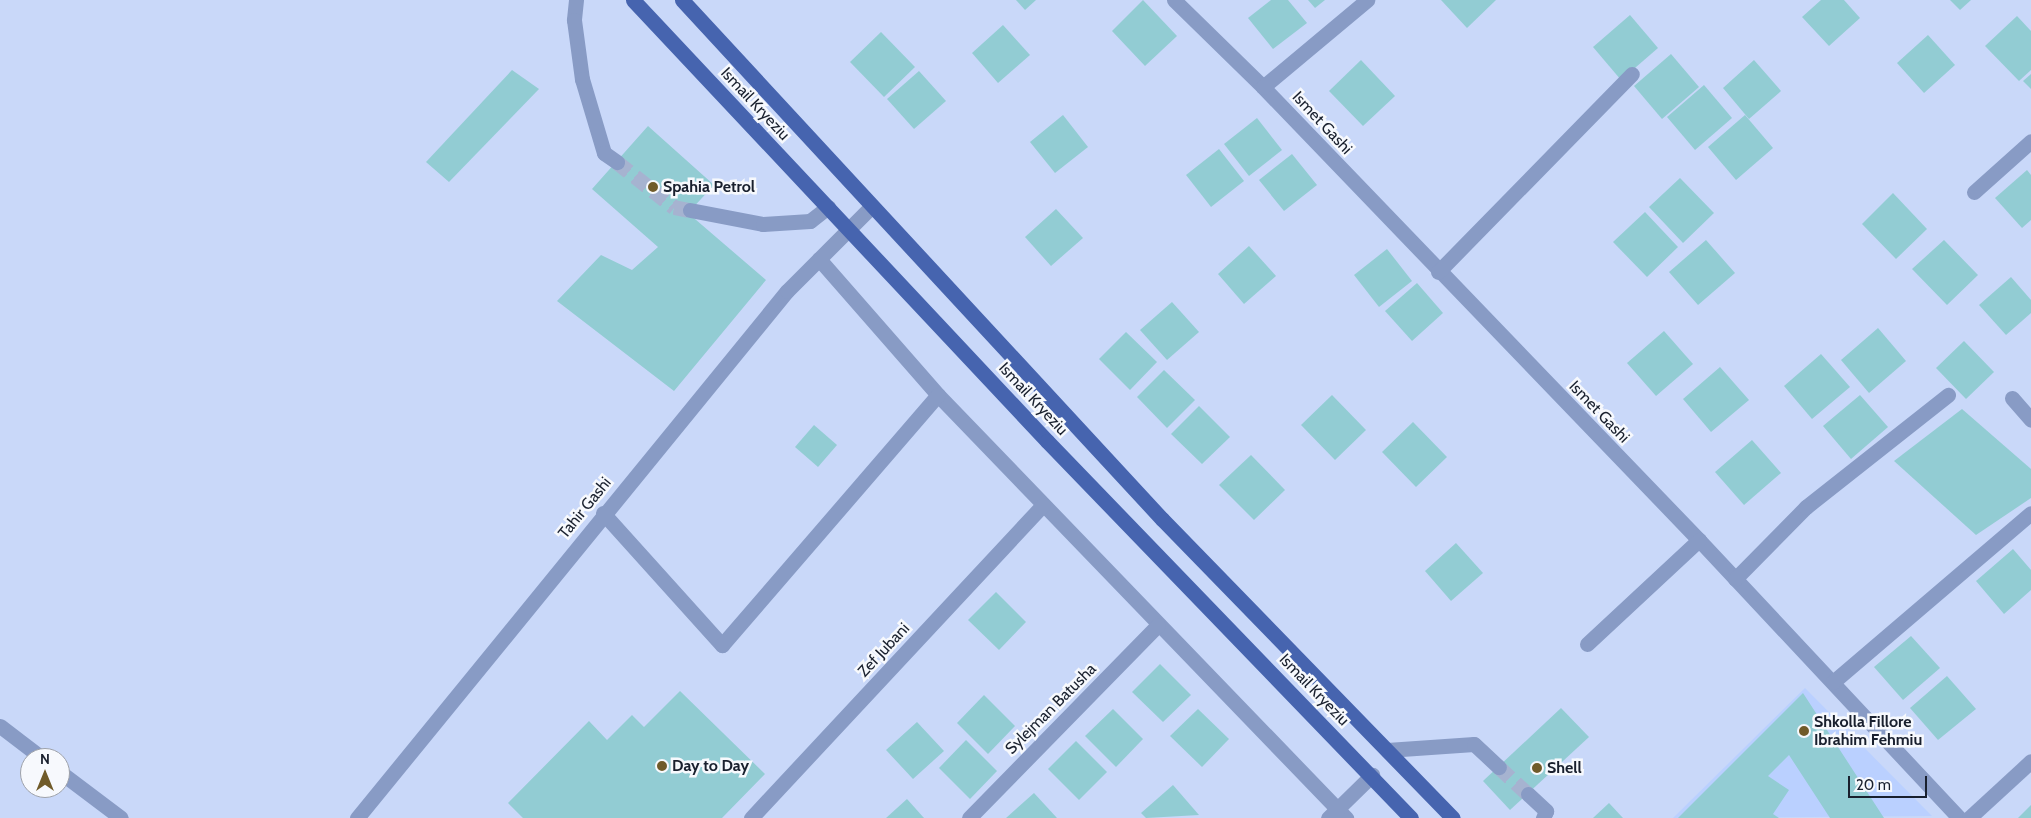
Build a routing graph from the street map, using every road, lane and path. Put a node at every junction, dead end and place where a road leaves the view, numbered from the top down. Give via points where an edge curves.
1 (576, 0) edge
2 (633, 0) edge
3 (682, 0) edge
4 (1174, 0) edge
5 (1367, 0) edge
6 (1632, 74) dead end
7 (1263, 87) junction
8 (2031, 141) edge
9 (616, 162) tunnel mouth
10 (1974, 192) dead end
11 (872, 206) junction
12 (828, 207) junction
13 (690, 210) tunnel mouth
14 (849, 228) junction
15 (819, 259) junction
16 (1438, 272) junction
17 (1948, 394) dead end
18 (938, 395) junction
19 (2012, 398) dead end
20 (2031, 420) edge
21 (1043, 505) junction
22 (2031, 513) edge
23 (602, 514) junction
24 (1699, 540) junction
25 (1735, 579) junction
26 (1158, 626) junction
27 (1587, 644) dead end
28 (1833, 682) junction
29 (0, 726) edge
30 (29, 748) edge
31 (1387, 750) junction
32 (2031, 761) edge
33 (1499, 767) tunnel mouth
34 (1372, 775) junction
35 (70, 780) edge
36 (1528, 794) tunnel mouth
37 (1337, 815) edge
38 (121, 818) edge
39 (357, 818) edge
40 (751, 818) edge
41 (969, 818) edge
42 (1412, 818) edge
43 (1453, 818) edge
44 (1543, 818) edge
45 (1959, 818) edge
46 (1969, 818) edge

1 - 9 street via 574,20 582,79 604,153
2 - 12 main road, Ismail Kryeziu
3 - 11 main road, Ismail Kryeziu
4 - 7 street, Ismet Gashi
5 - 7 street
6 - 16 street
7 - 16 street, Ismet Gashi
8 - 10 street
11 - 14 street, Tahir Gashi
11 - 31 main road, Ismail Kryeziu via 1162,519
12 - 13 street via 810,221 763,224
12 - 14 main road, Ismail Kryeziu
14 - 15 street, Tahir Gashi
14 - 34 main road, Ismail Kryeziu via 1054,448
15 - 18 street
15 - 23 street, Tahir Gashi via 786,291
16 - 24 street, Ismet Gashi
17 - 25 street via 1806,507
18 - 21 street
18 - 23 street via 722,645
19 - 20 street
21 - 26 street
21 - 40 street, Zef Jubani
22 - 28 street
23 - 39 street, Tahir Gashi
24 - 25 street, Ismet Gashi
24 - 27 street
25 - 28 street, Ismet Gashi
26 - 37 street
26 - 41 street, Sylejman Batusha
28 - 45 street, Ismet Gashi
29 - 30 street
31 - 33 street via 1474,744
31 - 43 main road, Ismail Kryeziu
32 - 46 street
34 - 37 street
34 - 42 main road, Ismail Kryeziu
35 - 38 street
36 - 44 street via 1546,811

